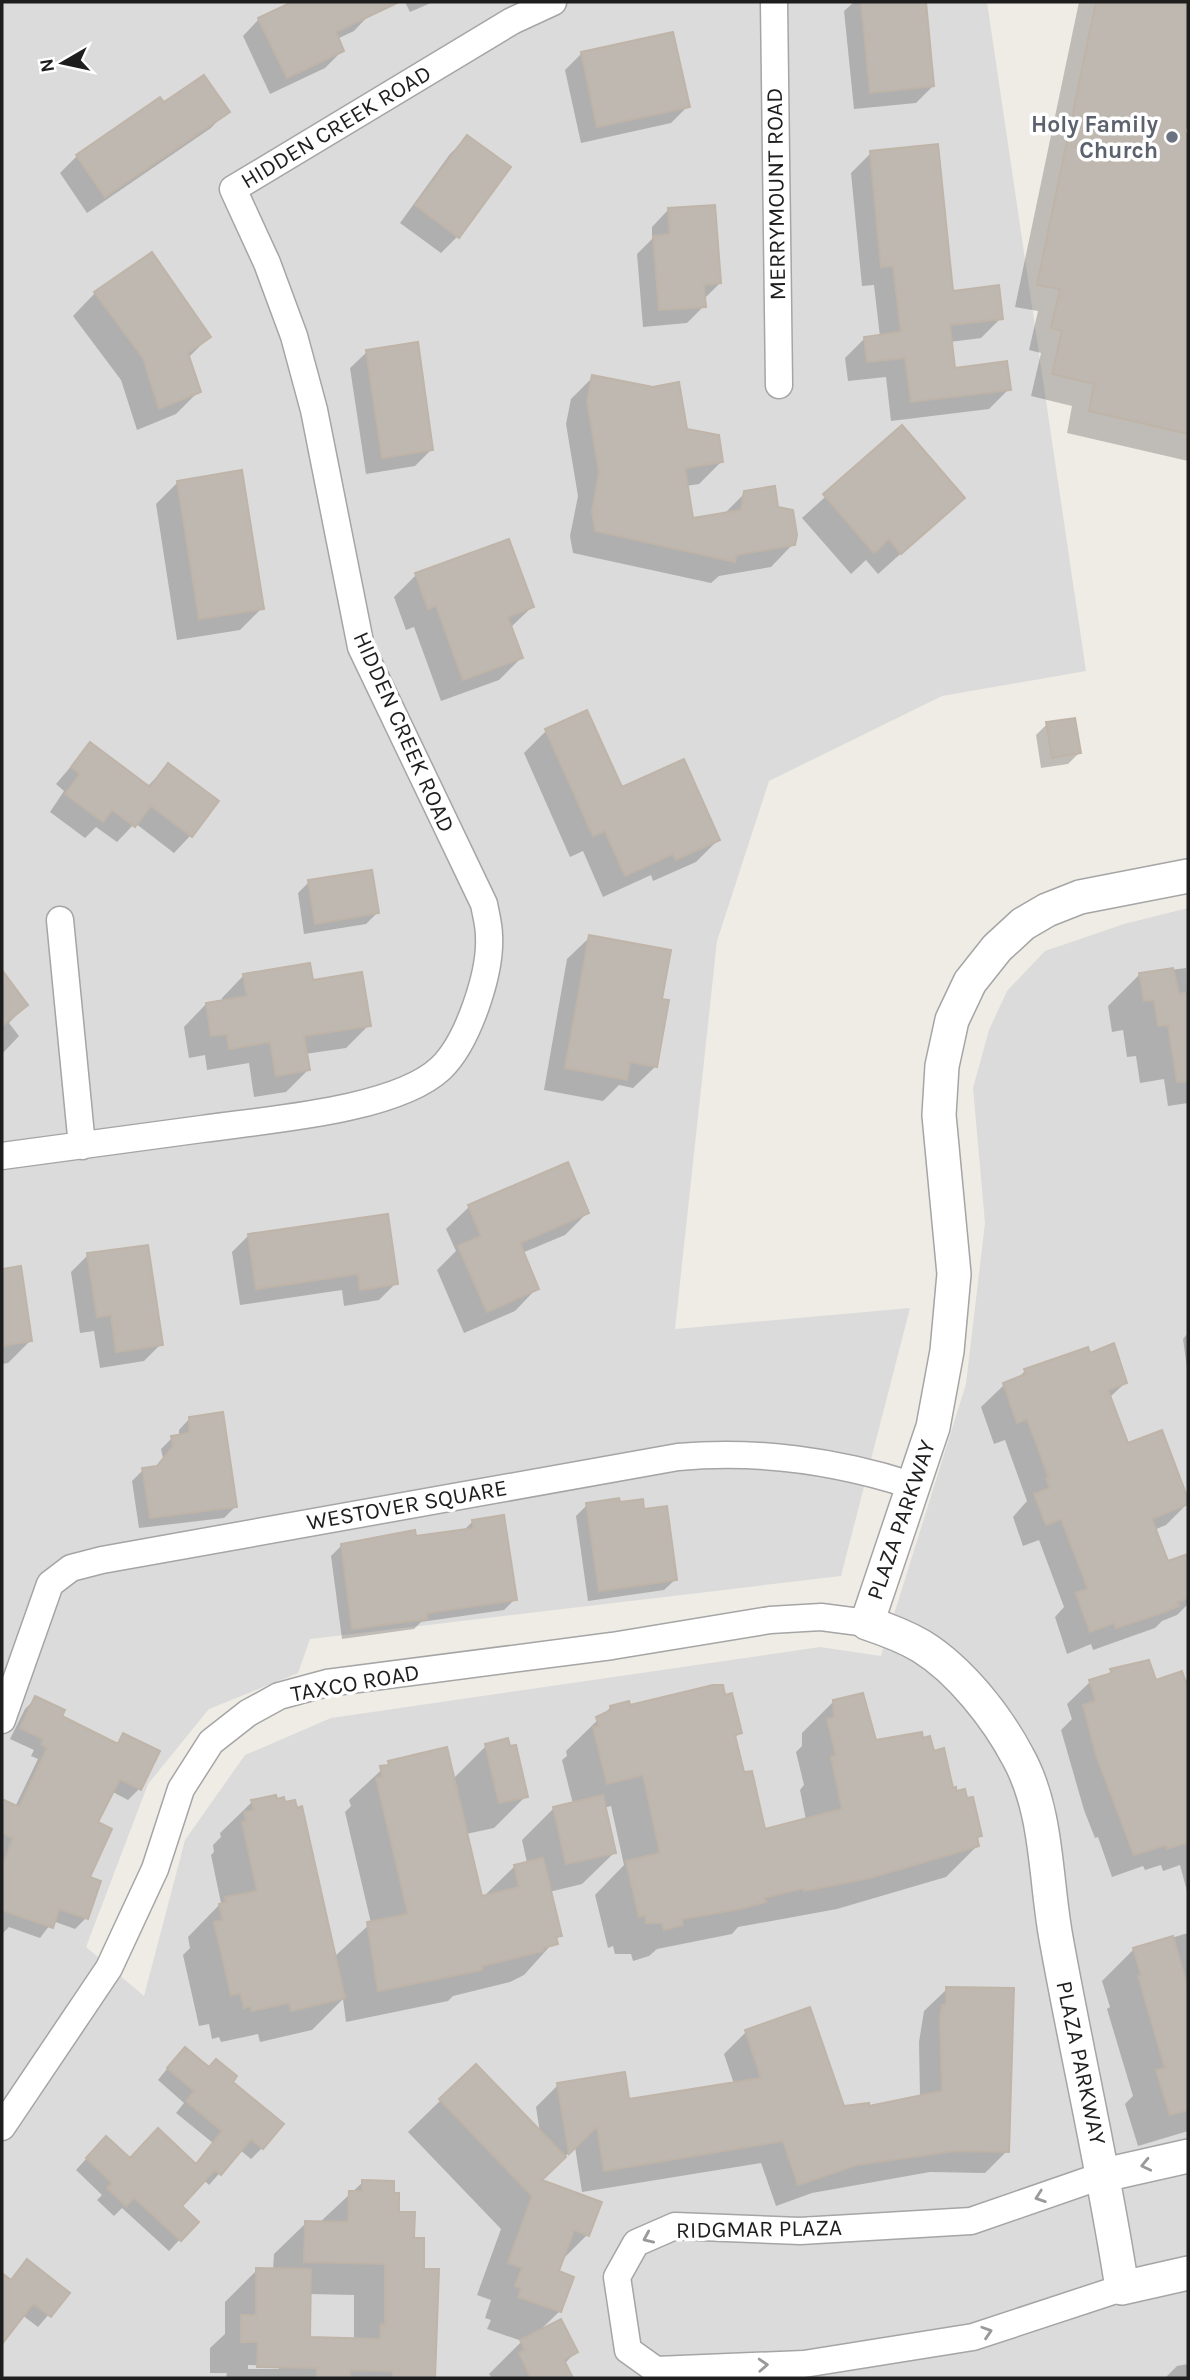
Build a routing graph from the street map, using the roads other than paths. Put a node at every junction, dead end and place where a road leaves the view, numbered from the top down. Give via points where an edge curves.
1 (553, 2) edge
2 (774, 2) edge
3 (779, 385) dead end
4 (1188, 876) edge
5 (60, 920) dead end
6 (82, 1146) junction
7 (2, 1156) edge
8 (911, 1485) junction
9 (867, 1623) junction
10 (2, 1720) edge
11 (2, 2127) edge
12 (1188, 2156) edge
13 (1104, 2175) junction
14 (1188, 2273) edge
15 (1122, 2288) junction

1 - 6 street, HIDDEN CREEK ROAD via 512,21 233,189 294,336 314,410 360,647 484,904 489,937 484,984 455,1052 440,1070 408,1088 372,1101 286,1117
2 - 3 street, MERRYMOUNT ROAD
4 - 8 street, PLAZA PARKWAY via 1080,897 1023,924 978,971 952,1020 942,1066 939,1115 954,1274 947,1351 933,1427
5 - 6 street
6 - 7 street, HIDDEN CREEK ROAD
8 - 9 street, PLAZA PARKWAY
8 - 10 street, WESTOVER SQUARE via 857,1467 723,1453 689,1456 92,1562 71,1568 50,1584
9 - 11 street, TAXCO ROAD via 821,1617 770,1620 612,1646 327,1682 279,1696 248,1713 211,1742 181,1789 155,1869 108,1968
9 - 13 street, PLAZA PARKWAY via 922,1646 970,1689 1001,1729 1036,1796 1072,2029
12 -> 13 street, RIDGMAR PLAZA
13 - 15 street, PLAZA PARKWAY
13 -> 15 street, RIDGMAR PLAZA via 971,2221 800,2231 675,2226 636,2243 617,2277 628,2350 656,2370 804,2364 973,2337
14 - 15 street, RIDGMAR PLAZA

